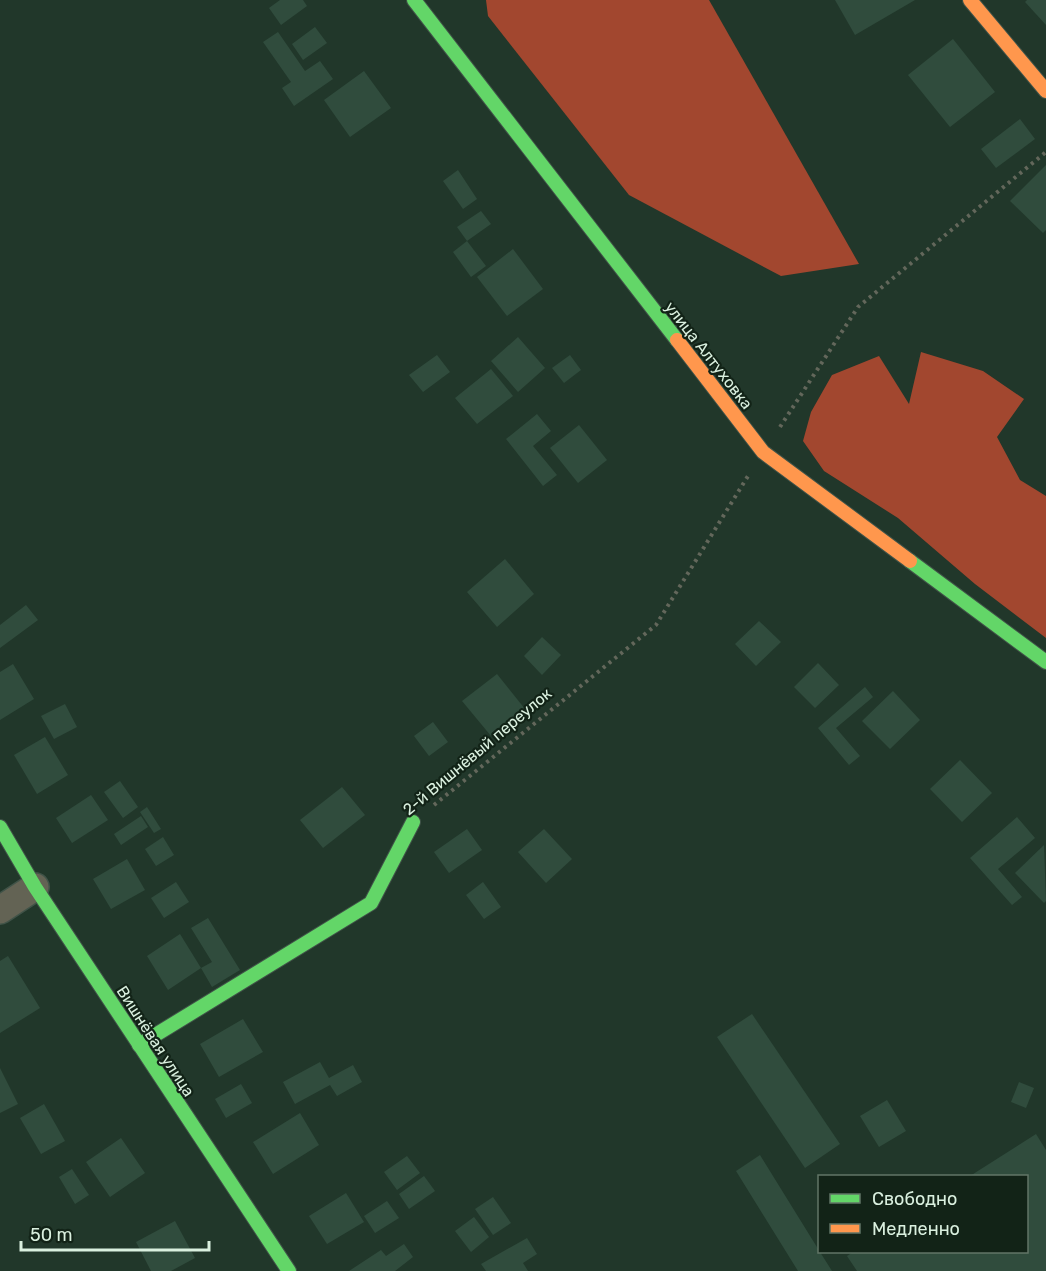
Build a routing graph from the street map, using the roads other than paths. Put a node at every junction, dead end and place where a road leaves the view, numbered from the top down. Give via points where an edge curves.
1 (414, 0) edge
2 (970, 0) edge
3 (1046, 91) edge
4 (1046, 662) edge
5 (412, 822) road end
6 (0, 827) edge
7 (35, 887) junction
8 (0, 910) edge
9 (139, 1046) junction
10 (289, 1271) edge

1 - 4 street, улица Алтуховка via 763,452
2 - 3 street
5 - 9 street, 2-й Вишнёвый переулок via 371,903
6 - 7 street, Вишнёвая улица
7 - 8 street
7 - 9 street, Вишнёвая улица
9 - 10 street, Вишнёвая улица

